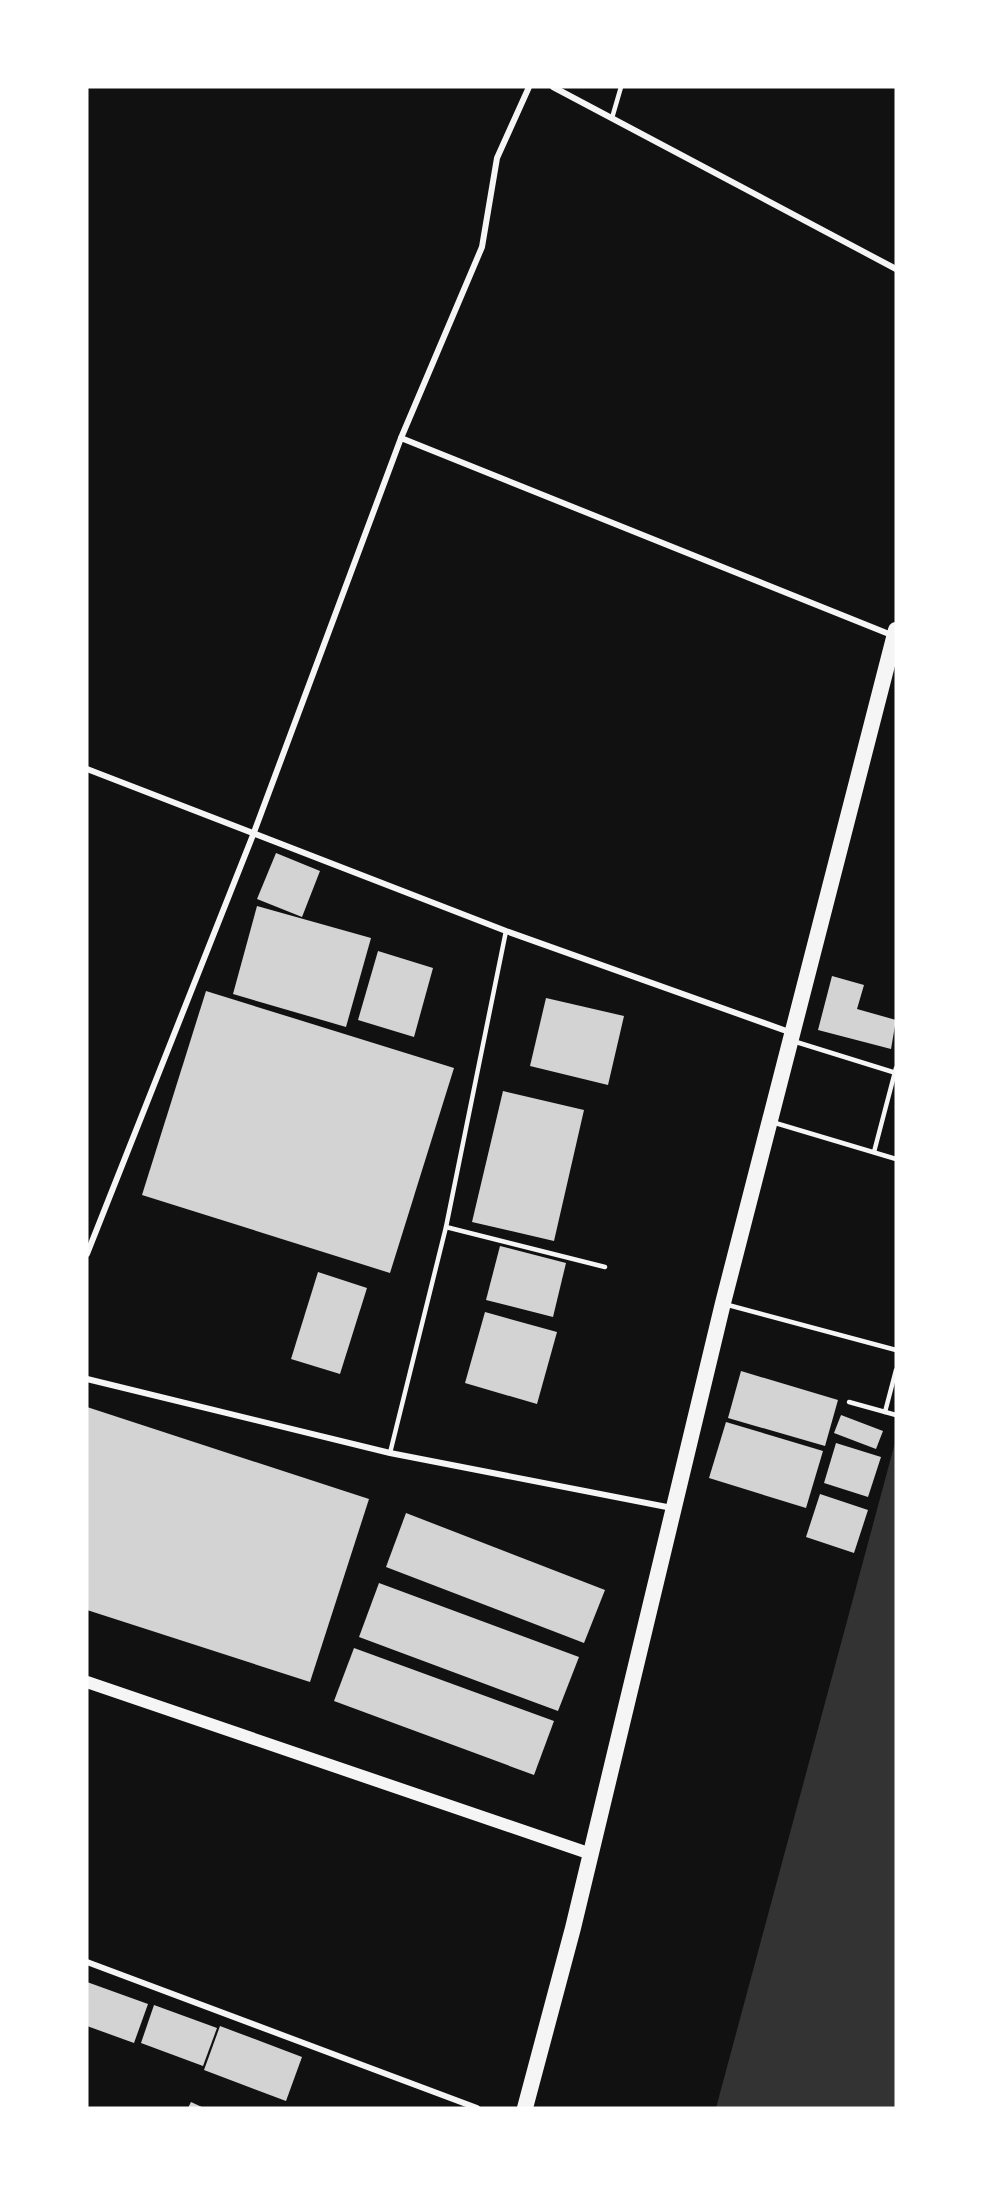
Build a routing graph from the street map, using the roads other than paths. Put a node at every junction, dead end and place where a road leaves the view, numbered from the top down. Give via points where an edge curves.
1 (529, 87) edge
2 (553, 87) edge
3 (621, 87) edge
4 (612, 118) junction
5 (896, 269) edge
6 (401, 438) junction
7 (895, 633) edge
8 (87, 769) edge
9 (253, 835) junction
10 (506, 931) junction
11 (791, 1037) junction
12 (896, 1071) edge
13 (770, 1121) junction
14 (874, 1152) junction
15 (896, 1159) edge
16 (446, 1227) junction
17 (87, 1254) edge
18 (605, 1267) dead end
19 (723, 1303) junction
20 (896, 1350) edge
21 (896, 1370) edge
22 (87, 1379) edge
23 (849, 1402) dead end
24 (885, 1412) junction
25 (896, 1415) edge
26 (390, 1453) junction
27 (673, 1508) junction
28 (87, 1682) edge
29 (591, 1854) junction
30 (87, 1962) edge
31 (477, 2108) edge
32 (525, 2108) edge

1 - 6 street via 497,158 482,248
2 - 4 street
3 - 4 lane
4 - 5 street
6 - 7 street
6 - 9 street
7 - 11 highway
8 - 9 street
9 - 10 street
9 - 17 street
10 - 11 street
10 - 16 lane
11 - 12 lane
11 - 13 highway
12 - 14 lane
13 - 14 lane
13 - 19 highway
14 - 15 lane
16 - 18 lane
16 - 26 lane
19 - 20 lane
19 - 27 highway
21 - 24 lane
22 - 26 street
23 - 24 lane
24 - 25 lane
26 - 27 street
27 - 29 highway
28 - 29 main road
29 - 32 highway
30 - 31 street

